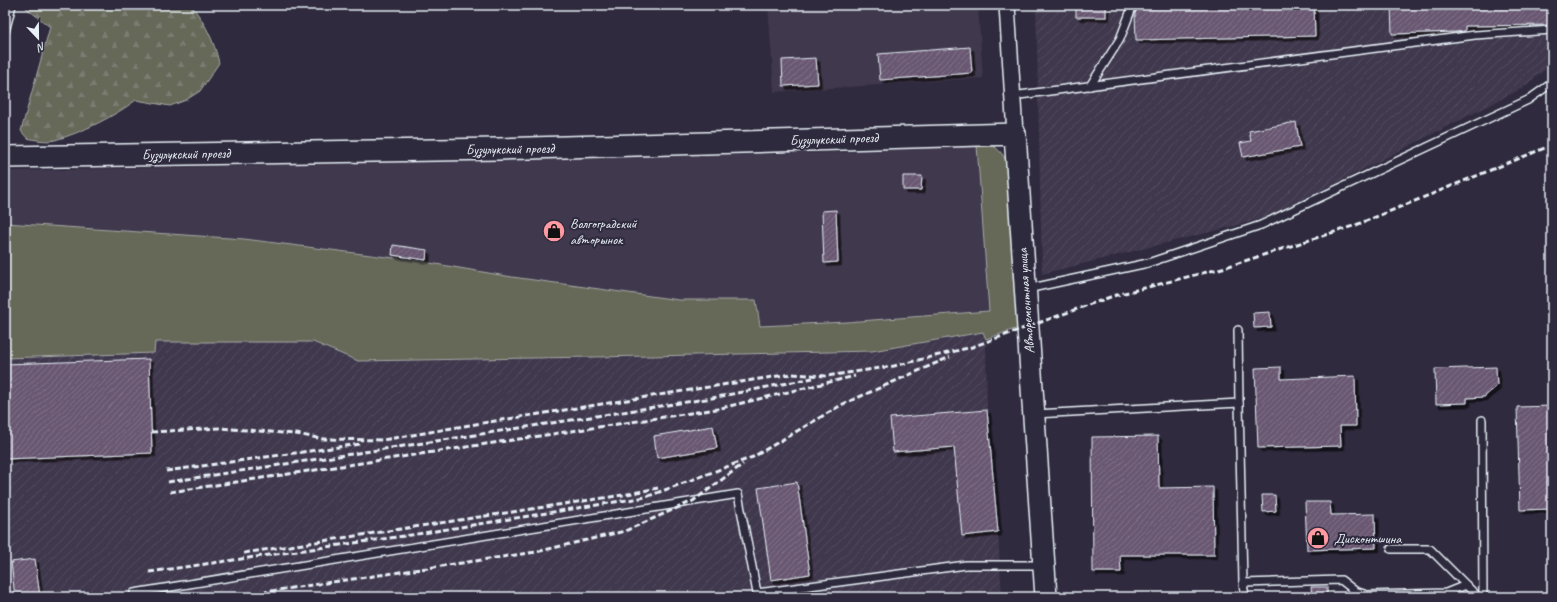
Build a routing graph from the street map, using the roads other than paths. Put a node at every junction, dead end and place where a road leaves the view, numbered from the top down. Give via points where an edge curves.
1 (12, 5) edge
2 (1007, 5) edge
3 (1133, 5) edge
4 (1552, 30) edge
5 (5, 32) edge
6 (1552, 83) edge
7 (1090, 86) junction
8 (1012, 96) junction
9 (1015, 134) junction
10 (5, 157) edge
11 (1025, 289) junction
12 (1238, 330) dead end
13 (1239, 403) junction
14 (1034, 414) junction
15 (1482, 420) dead end
16 (1391, 550) dead end
17 (1044, 565) junction
18 (1243, 583) junction
19 (1466, 585) junction
20 (134, 593) dead end
21 (756, 595) edge
22 (1046, 597) edge
23 (1244, 597) edge
24 (1478, 597) edge
25 (1483, 597) edge

1 - 5 lane
2 - 8 street, Авторемонтная улица
3 - 7 lane via 1120,39
4 - 7 lane via 1475,35
6 - 11 lane via 1528,100 1261,225 1148,263
7 - 8 lane
8 - 9 street, Авторемонтная улица
9 - 10 main road, Бузулукский проезд via 498,149
9 - 11 main road, Авторемонтная улица
11 - 14 main road, Авторемонтная улица
12 - 13 lane
13 - 14 lane
13 - 18 lane
14 - 17 main road, Авторемонтная улица
15 - 25 lane
16 - 19 lane via 1430,549
17 - 21 lane via 966,565
17 - 22 main road, Авторемонтная улица
18 - 19 lane via 1341,580 1355,591 1367,595 1446,593
18 - 23 lane
19 - 24 lane
20 - 21 lane via 738,494

